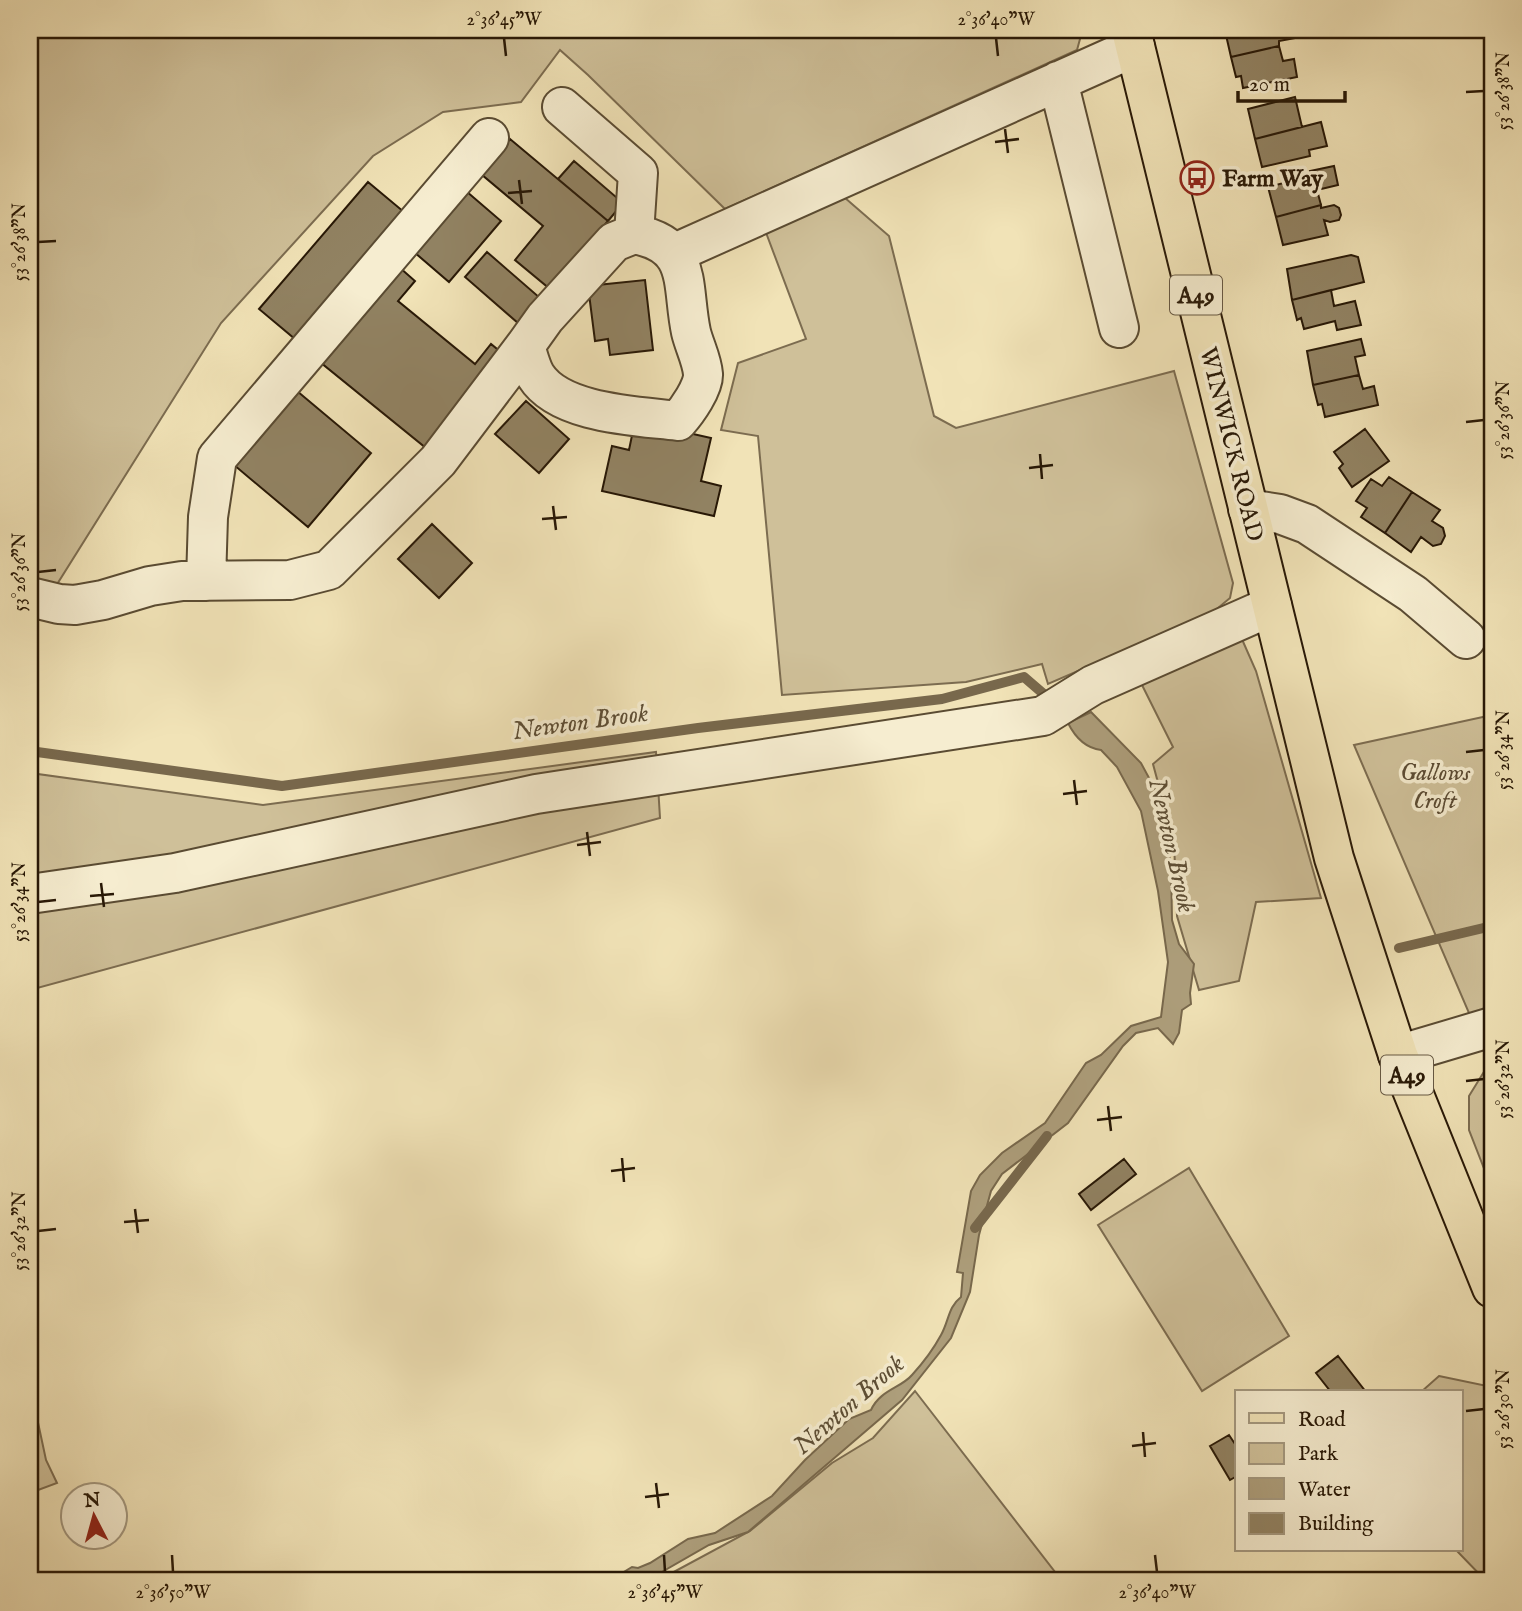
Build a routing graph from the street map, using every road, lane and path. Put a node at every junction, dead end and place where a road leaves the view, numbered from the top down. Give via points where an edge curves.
1 (1133, 38) edge
2 (1058, 81) junction
3 (562, 107) dead end
4 (489, 138) dead end
5 (634, 234) junction
6 (675, 253) junction
7 (1119, 328) dead end
8 (525, 345) junction
9 (1248, 509) junction
10 (206, 581) junction
11 (30, 597) edge
12 (1272, 606) junction
13 (1466, 639) dead end
14 (30, 894) edge
15 (1492, 1027) edge
16 (1398, 1055) junction
17 (1492, 1288) edge

1 - 2 street
1 - 9 main road, WINWICK ROAD / A49
2 - 6 street
2 - 7 street
3 - 5 street via 638,173
4 - 10 street via 217,458 208,517
5 - 6 street via 652,237
5 - 8 street via 614,242
6 - 8 street via 704,376 690,408 678,421 612,414 557,397 536,376
8 - 10 street via 438,461 329,570 290,580
9 - 12 main road, WINWICK ROAD / A49
9 - 13 street via 1280,513 1307,524 1412,594
10 - 11 street via 150,586 75,605
12 - 14 street via 1093,685 1043,716 536,794 175,873
12 - 16 main road, WINWICK ROAD / A49 via 1334,858
15 - 16 street
16 - 17 main road, A49

